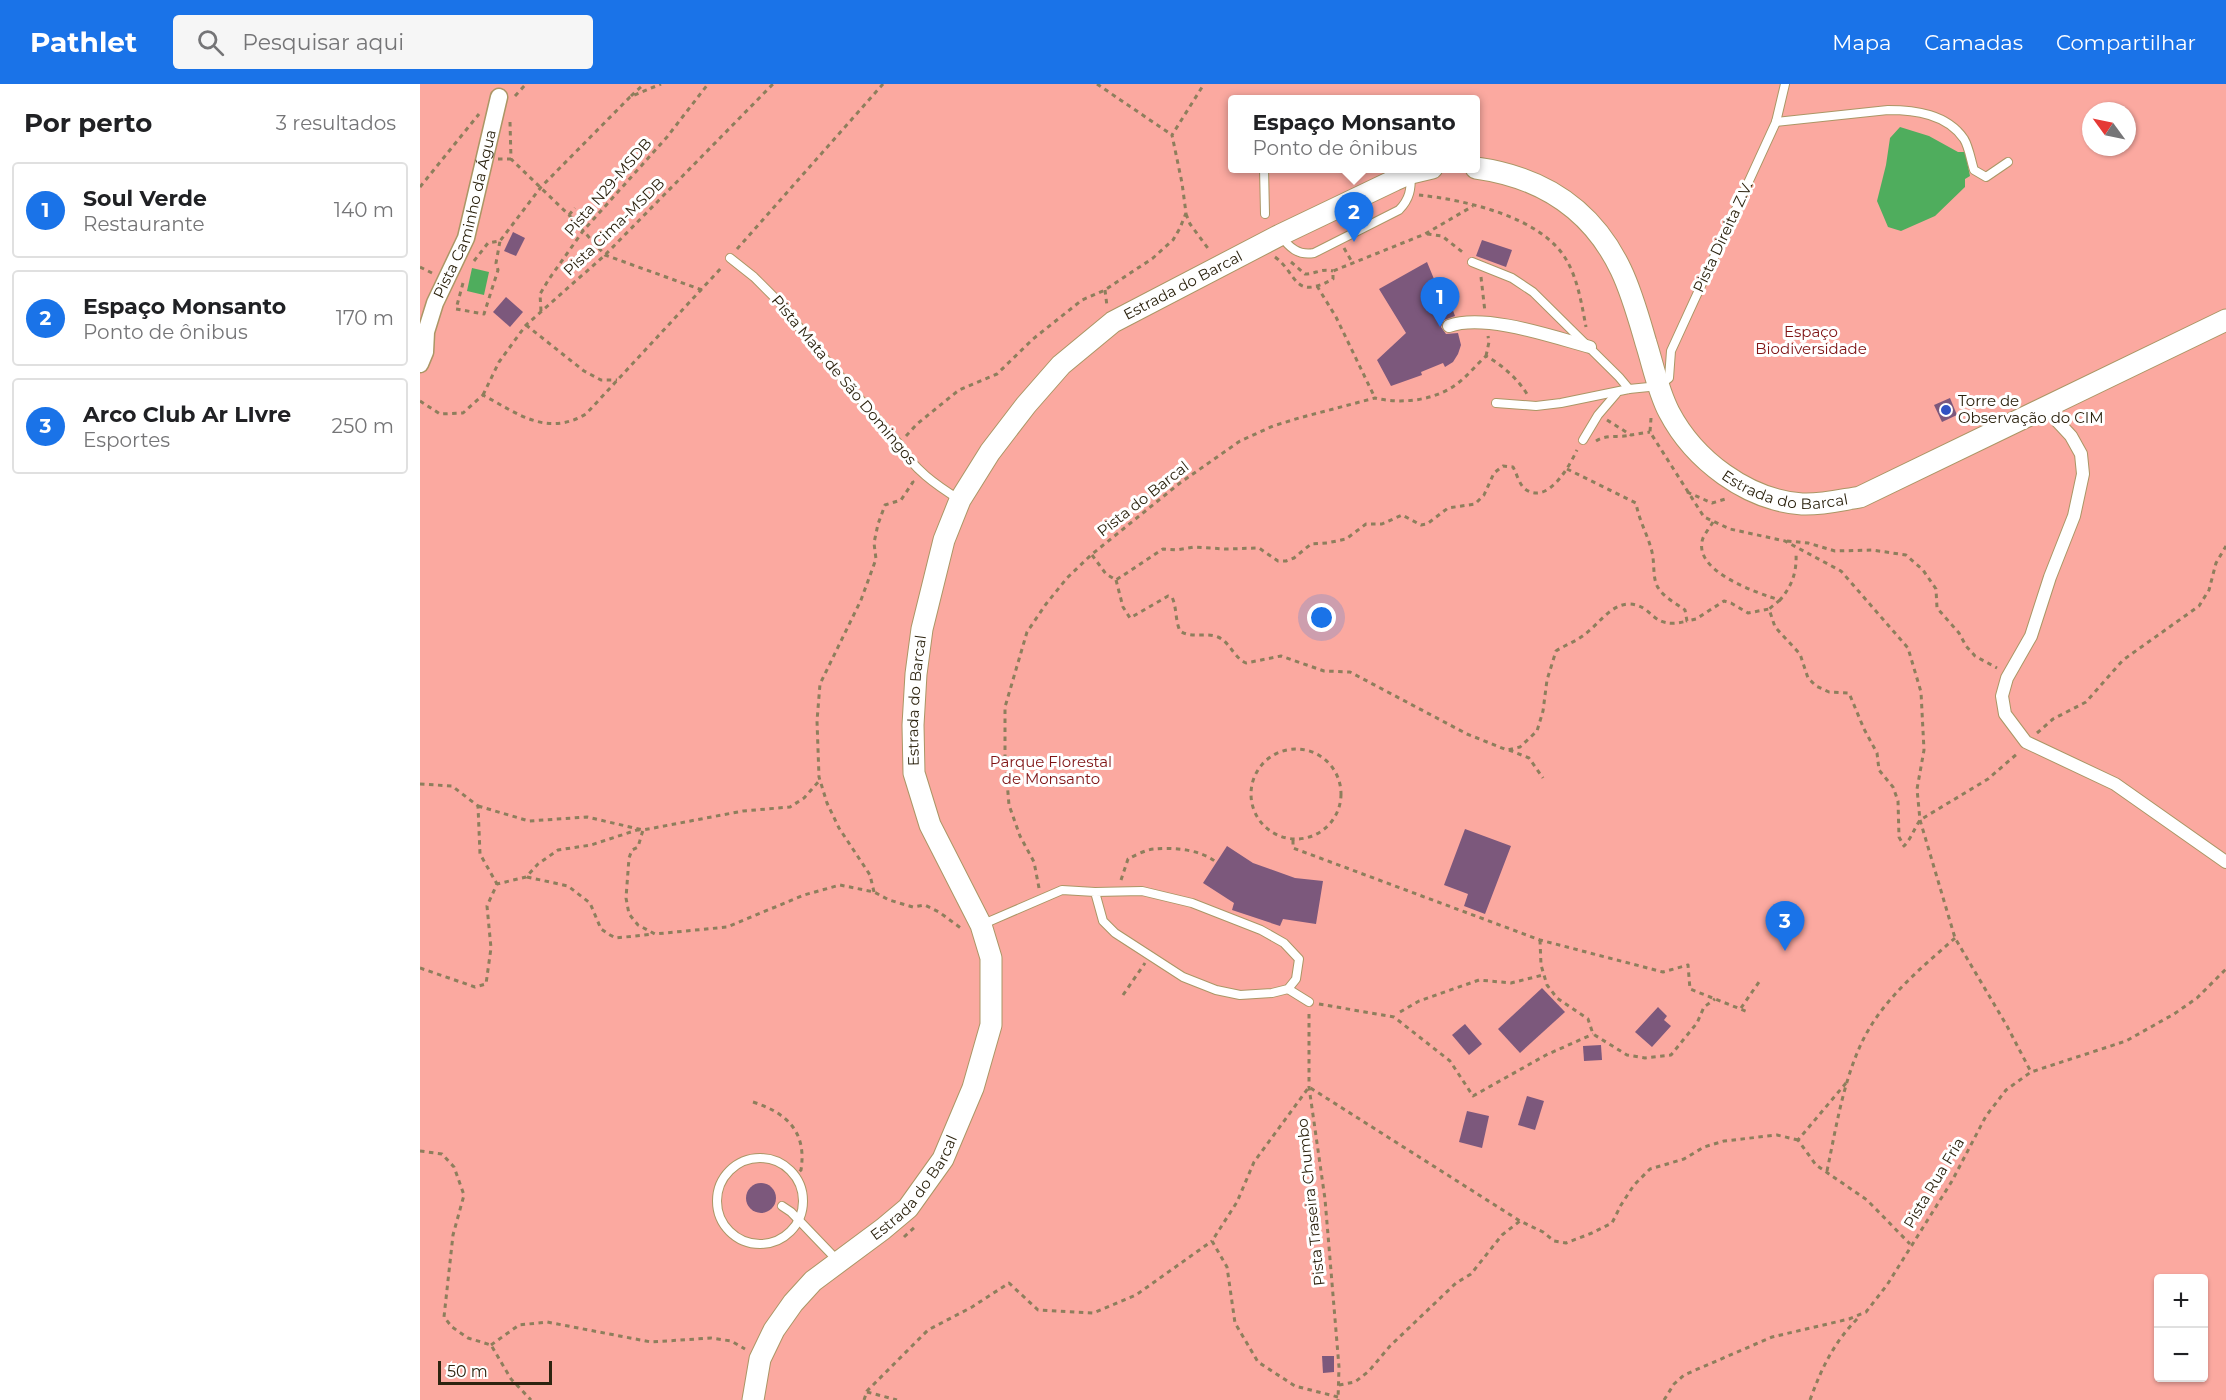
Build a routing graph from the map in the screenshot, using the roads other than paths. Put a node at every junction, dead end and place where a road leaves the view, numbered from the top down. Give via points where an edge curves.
1 (1785, 84) edge
2 (497, 100) road end
3 (1776, 122) junction
4 (2008, 162) dead end
5 (1480, 169) edge
6 (1264, 173) edge
7 (1418, 178) edge
8 (1265, 214) dead end
9 (1280, 235) junction
10 (730, 258) road end
11 (1472, 262) dead end
12 (2226, 321) edge
13 (1449, 326) dead end
14 (1590, 347) junction
15 (420, 364) edge
16 (1659, 386) junction
17 (1629, 390) junction
18 (1617, 393) junction
19 (1496, 403) dead end
20 (2048, 407) junction
21 (1581, 443) road end
22 (960, 500) junction
23 (2226, 862) edge
24 (1095, 892) junction
25 (981, 926) junction
26 (1288, 989) junction
27 (1309, 1002) road end
28 (782, 1206) dead end
29 (799, 1221) junction
30 (838, 1261) junction
31 (753, 1400) edge

1 - 3 lane, Pista Direita Z.V.
2 - 15 street, Pista Caminho da Água via 461,262 435,303
3 - 4 lane via 1888,111 1927,113 1947,123 1964,140 1974,170 1986,177
3 - 16 lane, Pista Direita Z.V. via 1671,351 1669,378
5 - 16 street, Estrada do Barcal via 1533,183 1590,222 1624,277
6 - 8 lane
7 - 9 street, Estrada do Barcal
7 - 9 lane via 1399,210 1314,253 1299,253
9 - 22 street, Estrada do Barcal via 1113,322 1061,365 990,452
10 - 22 lane, Pista Mata de São Domingos via 786,308 906,456 935,484
11 - 14 lane via 1522,283
12 - 20 street, Estrada do Barcal
13 - 14 street via 1459,322 1508,325
14 - 17 lane
16 - 17 lane
16 - 20 street, Estrada do Barcal via 1668,411 1711,465 1760,493 1803,504 1860,497
17 - 18 lane
18 - 19 lane via 1536,406
18 - 21 lane
20 - 23 street via 2081,454 2082,474 2074,516 2031,636 2007,678 2002,696 2005,714 2026,742 2115,784
22 - 25 street, Estrada do Barcal via 944,540 922,629 912,726 921,800
24 - 25 lane via 1062,890
24 - 26 lane via 1103,921 1115,933 1183,977 1240,995
24 - 26 lane via 1142,891 1192,903 1261,930 1284,943 1299,959 1296,979
25 - 30 street, Estrada do Barcal via 990,958 991,1025 959,1124 943,1159 908,1208
26 - 27 lane
28 - 29 lane
29 - 29 lane via 789,1234 775,1242 744,1242 730,1233 721,1220 718,1188 726,1174 746,1160 769,1158 784,1164 803,1189 804,1206
29 - 30 lane
30 - 31 street, Estrada do Barcal via 813,1281 774,1330 760,1359

